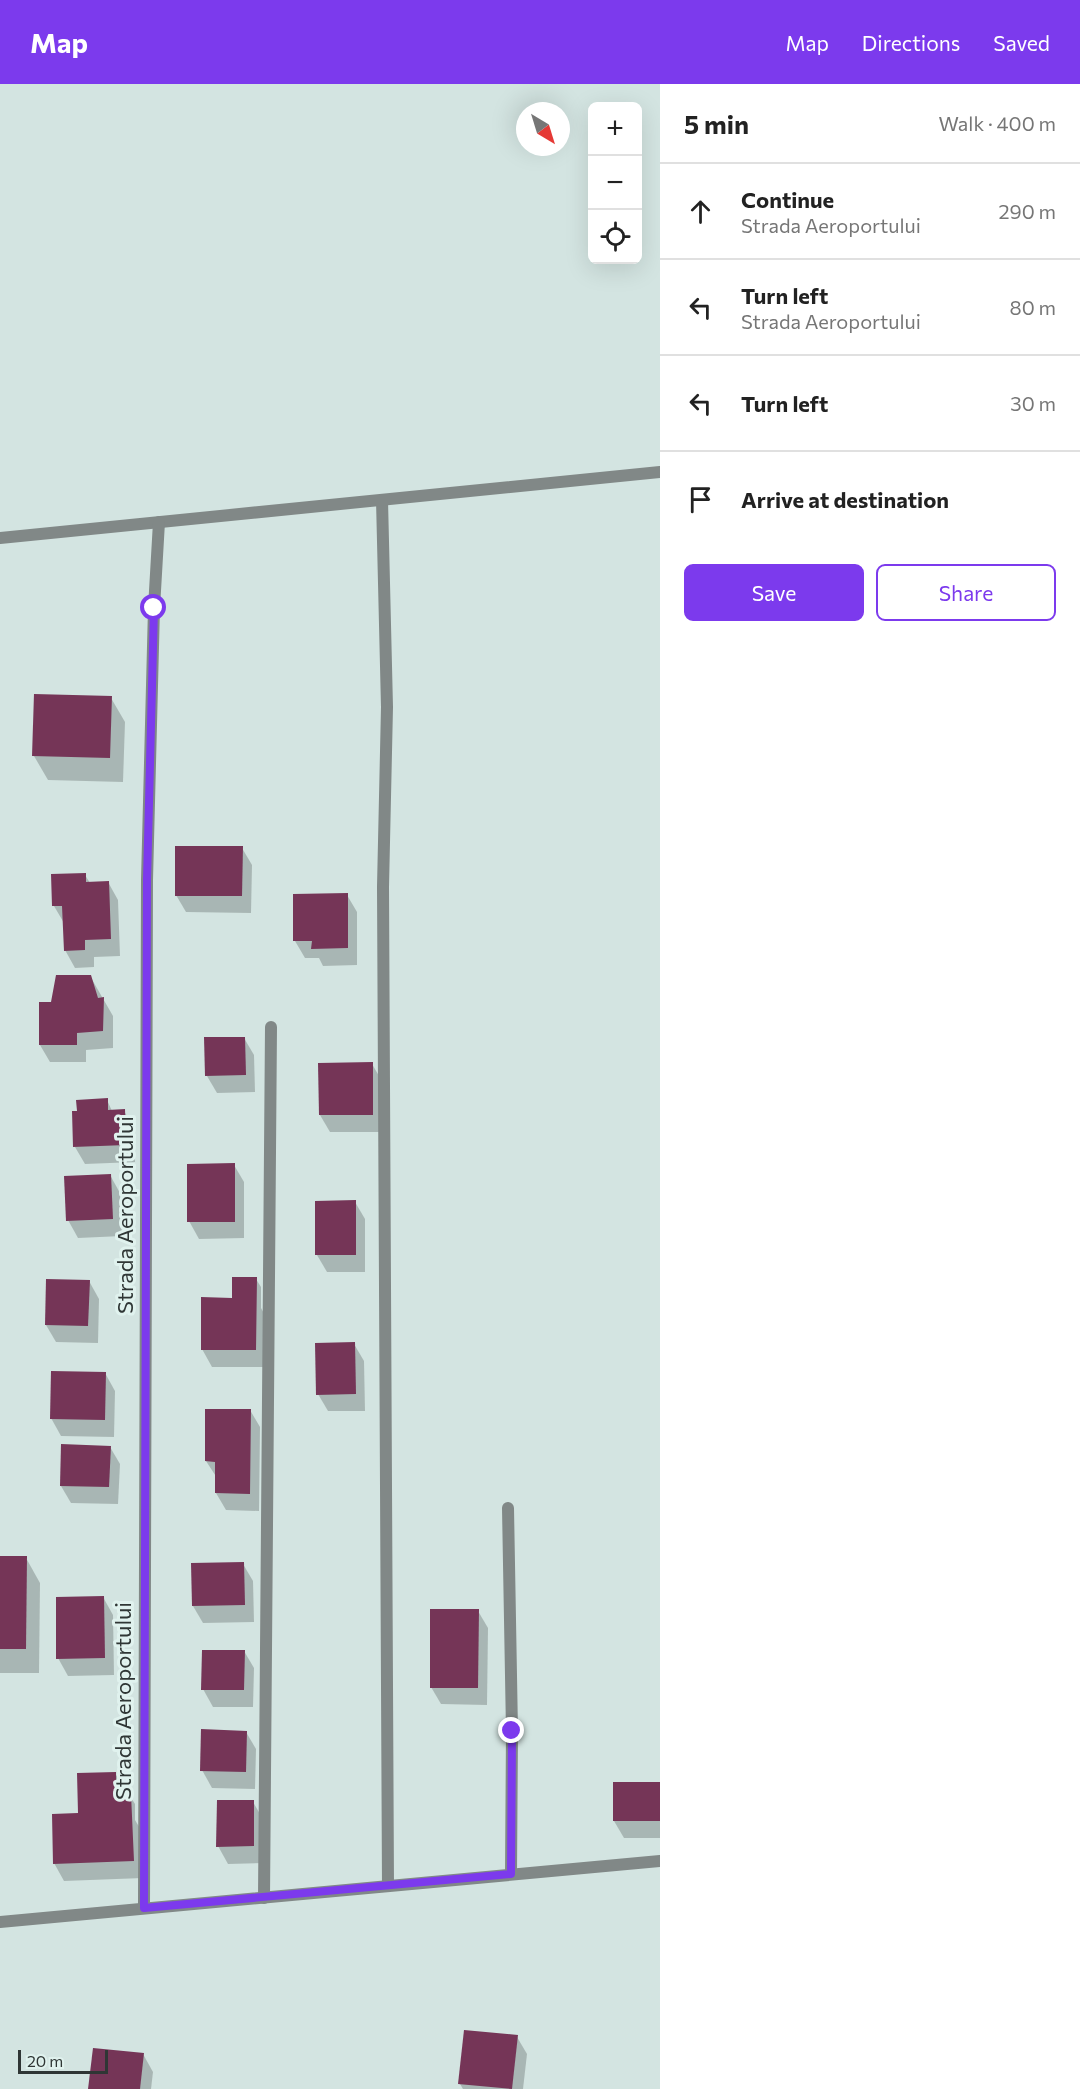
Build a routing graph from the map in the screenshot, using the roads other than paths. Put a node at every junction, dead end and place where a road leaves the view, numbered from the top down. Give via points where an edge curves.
1 (660, 472) edge
2 (382, 500) junction
3 (159, 522) junction
4 (0, 538) edge
5 (272, 1027) dead end
6 (508, 1508) dead end
7 (660, 1861) edge
8 (511, 1874) junction
9 (388, 1886) junction
10 (264, 1898) junction
11 (144, 1908) junction
12 (0, 1922) edge

1 - 2 street
2 - 3 street
2 - 9 street via 387,707 383,910
3 - 4 street
3 - 11 street, Strada Aeroportului via 147,892
5 - 10 street
6 - 8 street
7 - 8 street
8 - 9 street
9 - 10 street
10 - 11 street
11 - 12 street

